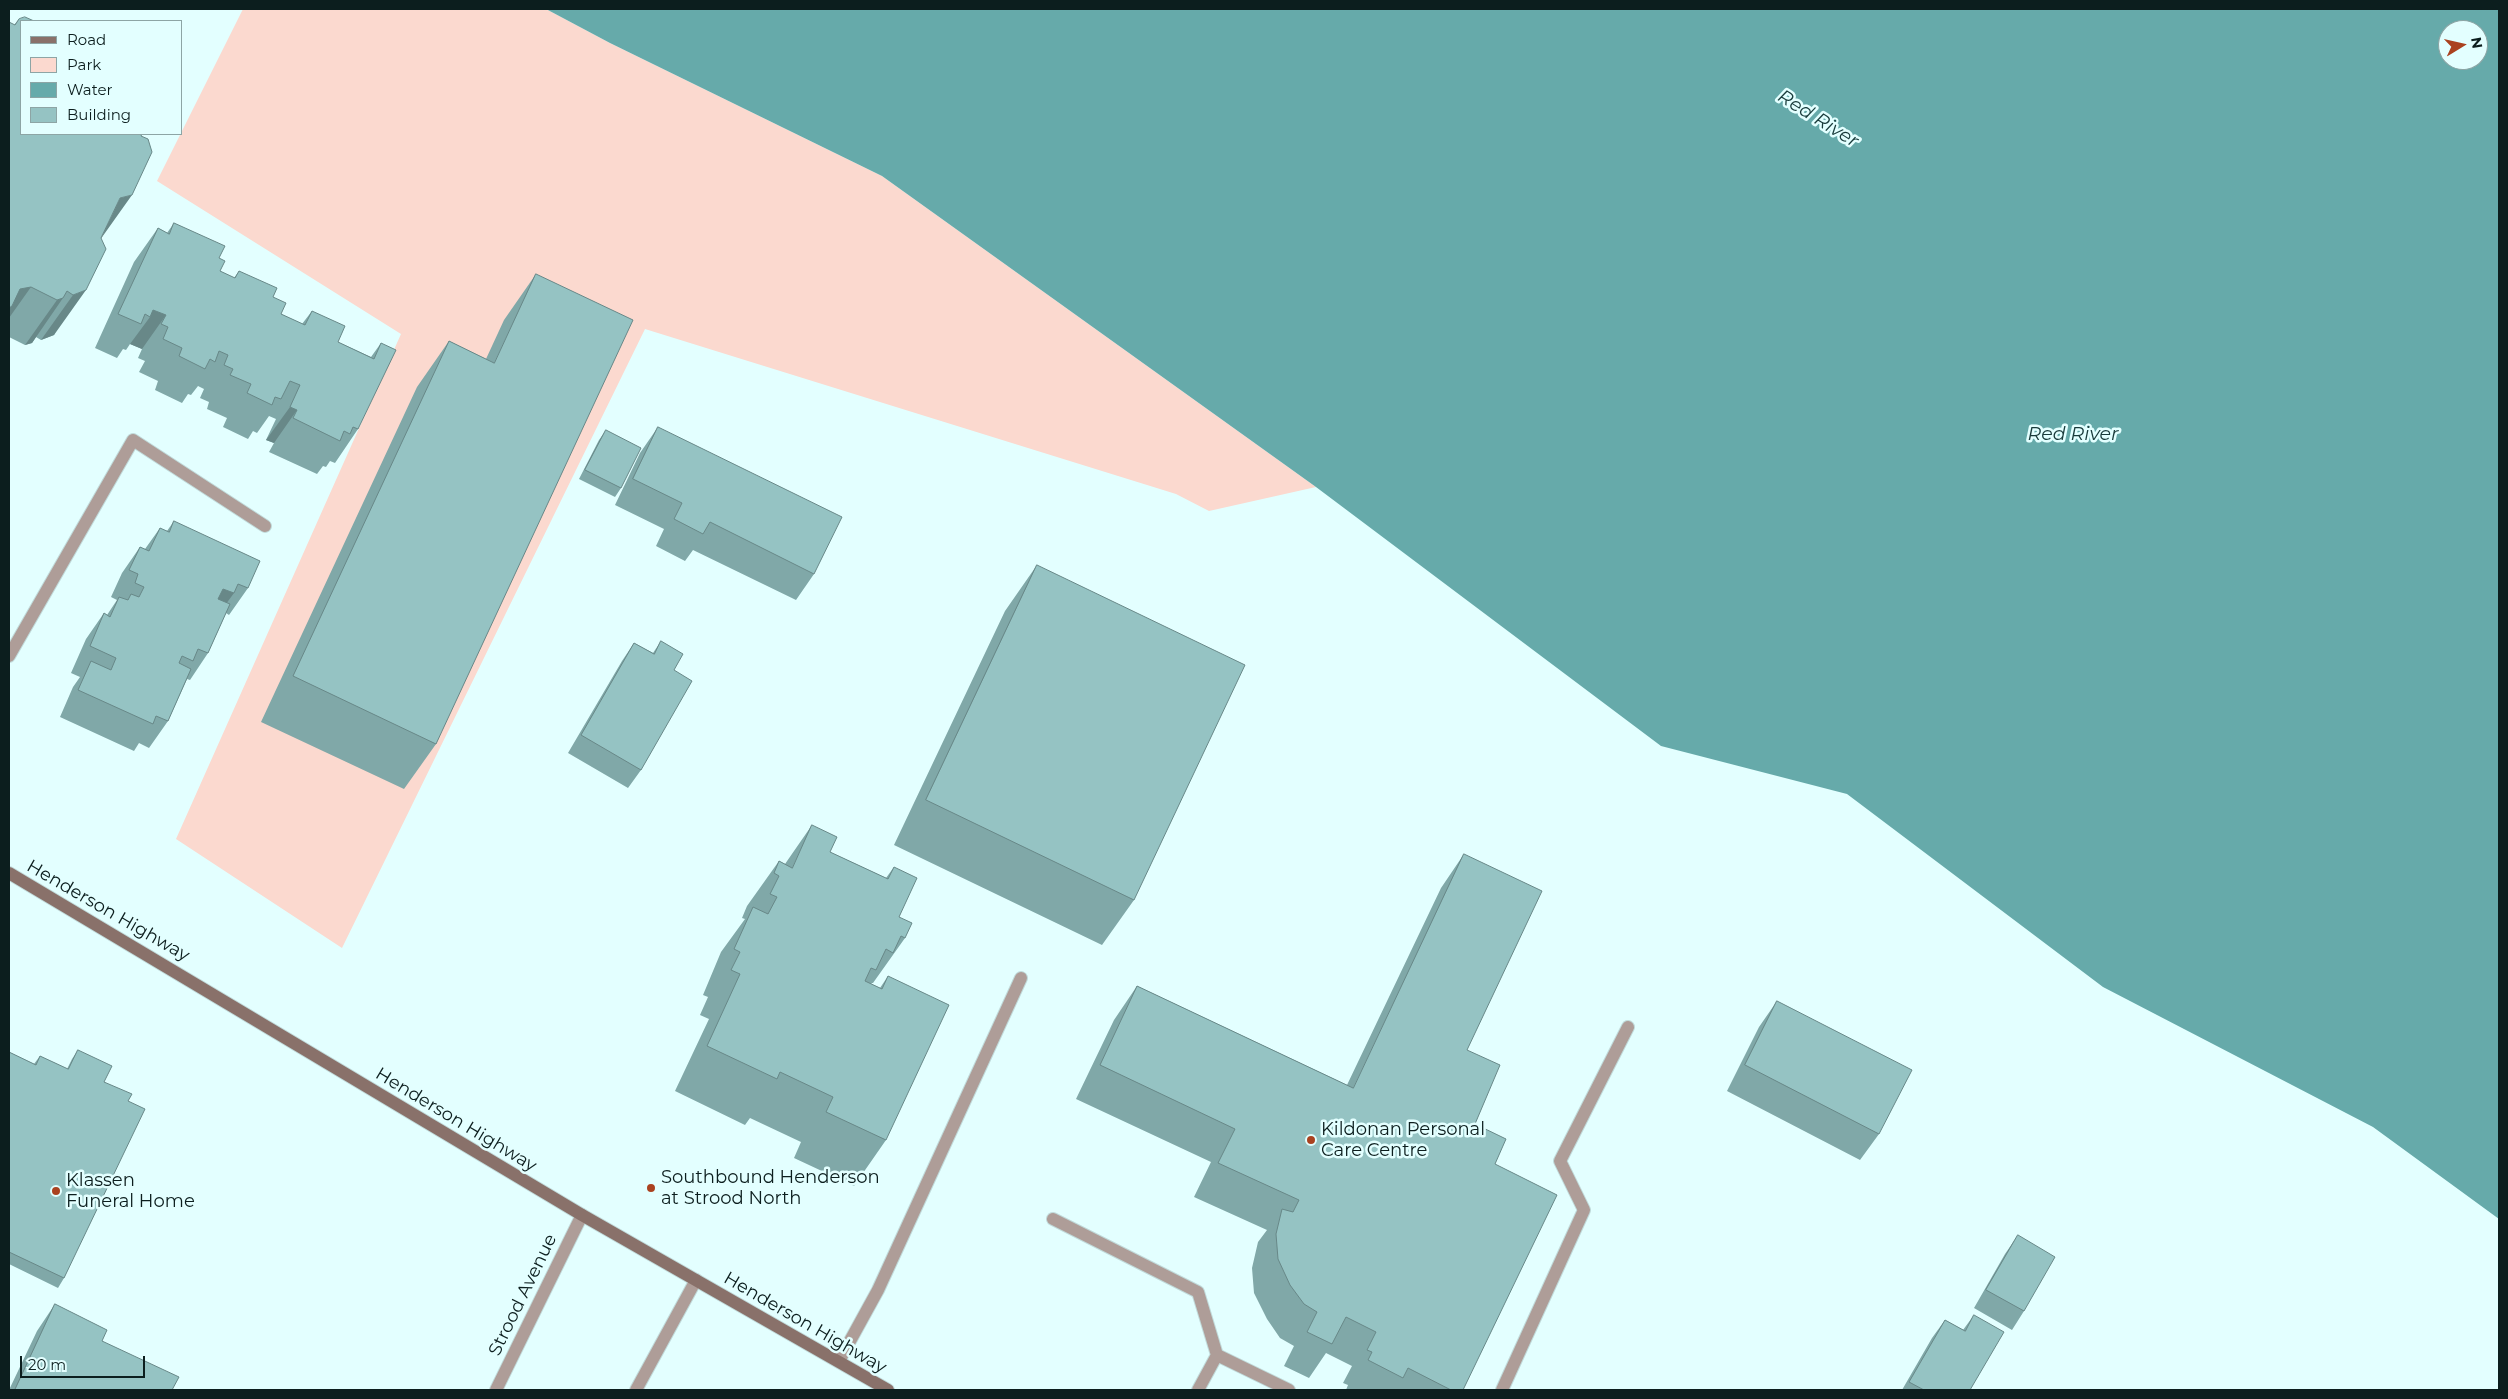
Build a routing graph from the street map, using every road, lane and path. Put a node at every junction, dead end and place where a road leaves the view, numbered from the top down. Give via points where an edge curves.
1 (265, 526) dead end
2 (9, 656) edge
3 (9, 873) edge
4 (1022, 978) dead end
5 (1628, 1027) dead end
6 (582, 1215) junction
7 (1053, 1219) dead end
8 (696, 1280) junction
9 (1217, 1355) junction
10 (839, 1361) junction
11 (883, 1389) edge
12 (496, 1390) edge
13 (638, 1390) edge
14 (1198, 1390) edge
15 (1289, 1390) edge
16 (1502, 1390) edge

1 - 2 street via 133,440
3 - 6 main road, Henderson Highway
4 - 10 street via 878,1290
5 - 16 street via 1560,1161 1584,1210
6 - 8 main road, Henderson Highway
6 - 12 street, Strood Avenue
7 - 9 street via 1198,1292
8 - 10 main road, Henderson Highway
8 - 13 street
9 - 14 street
9 - 15 street
10 - 11 main road, Henderson Highway

